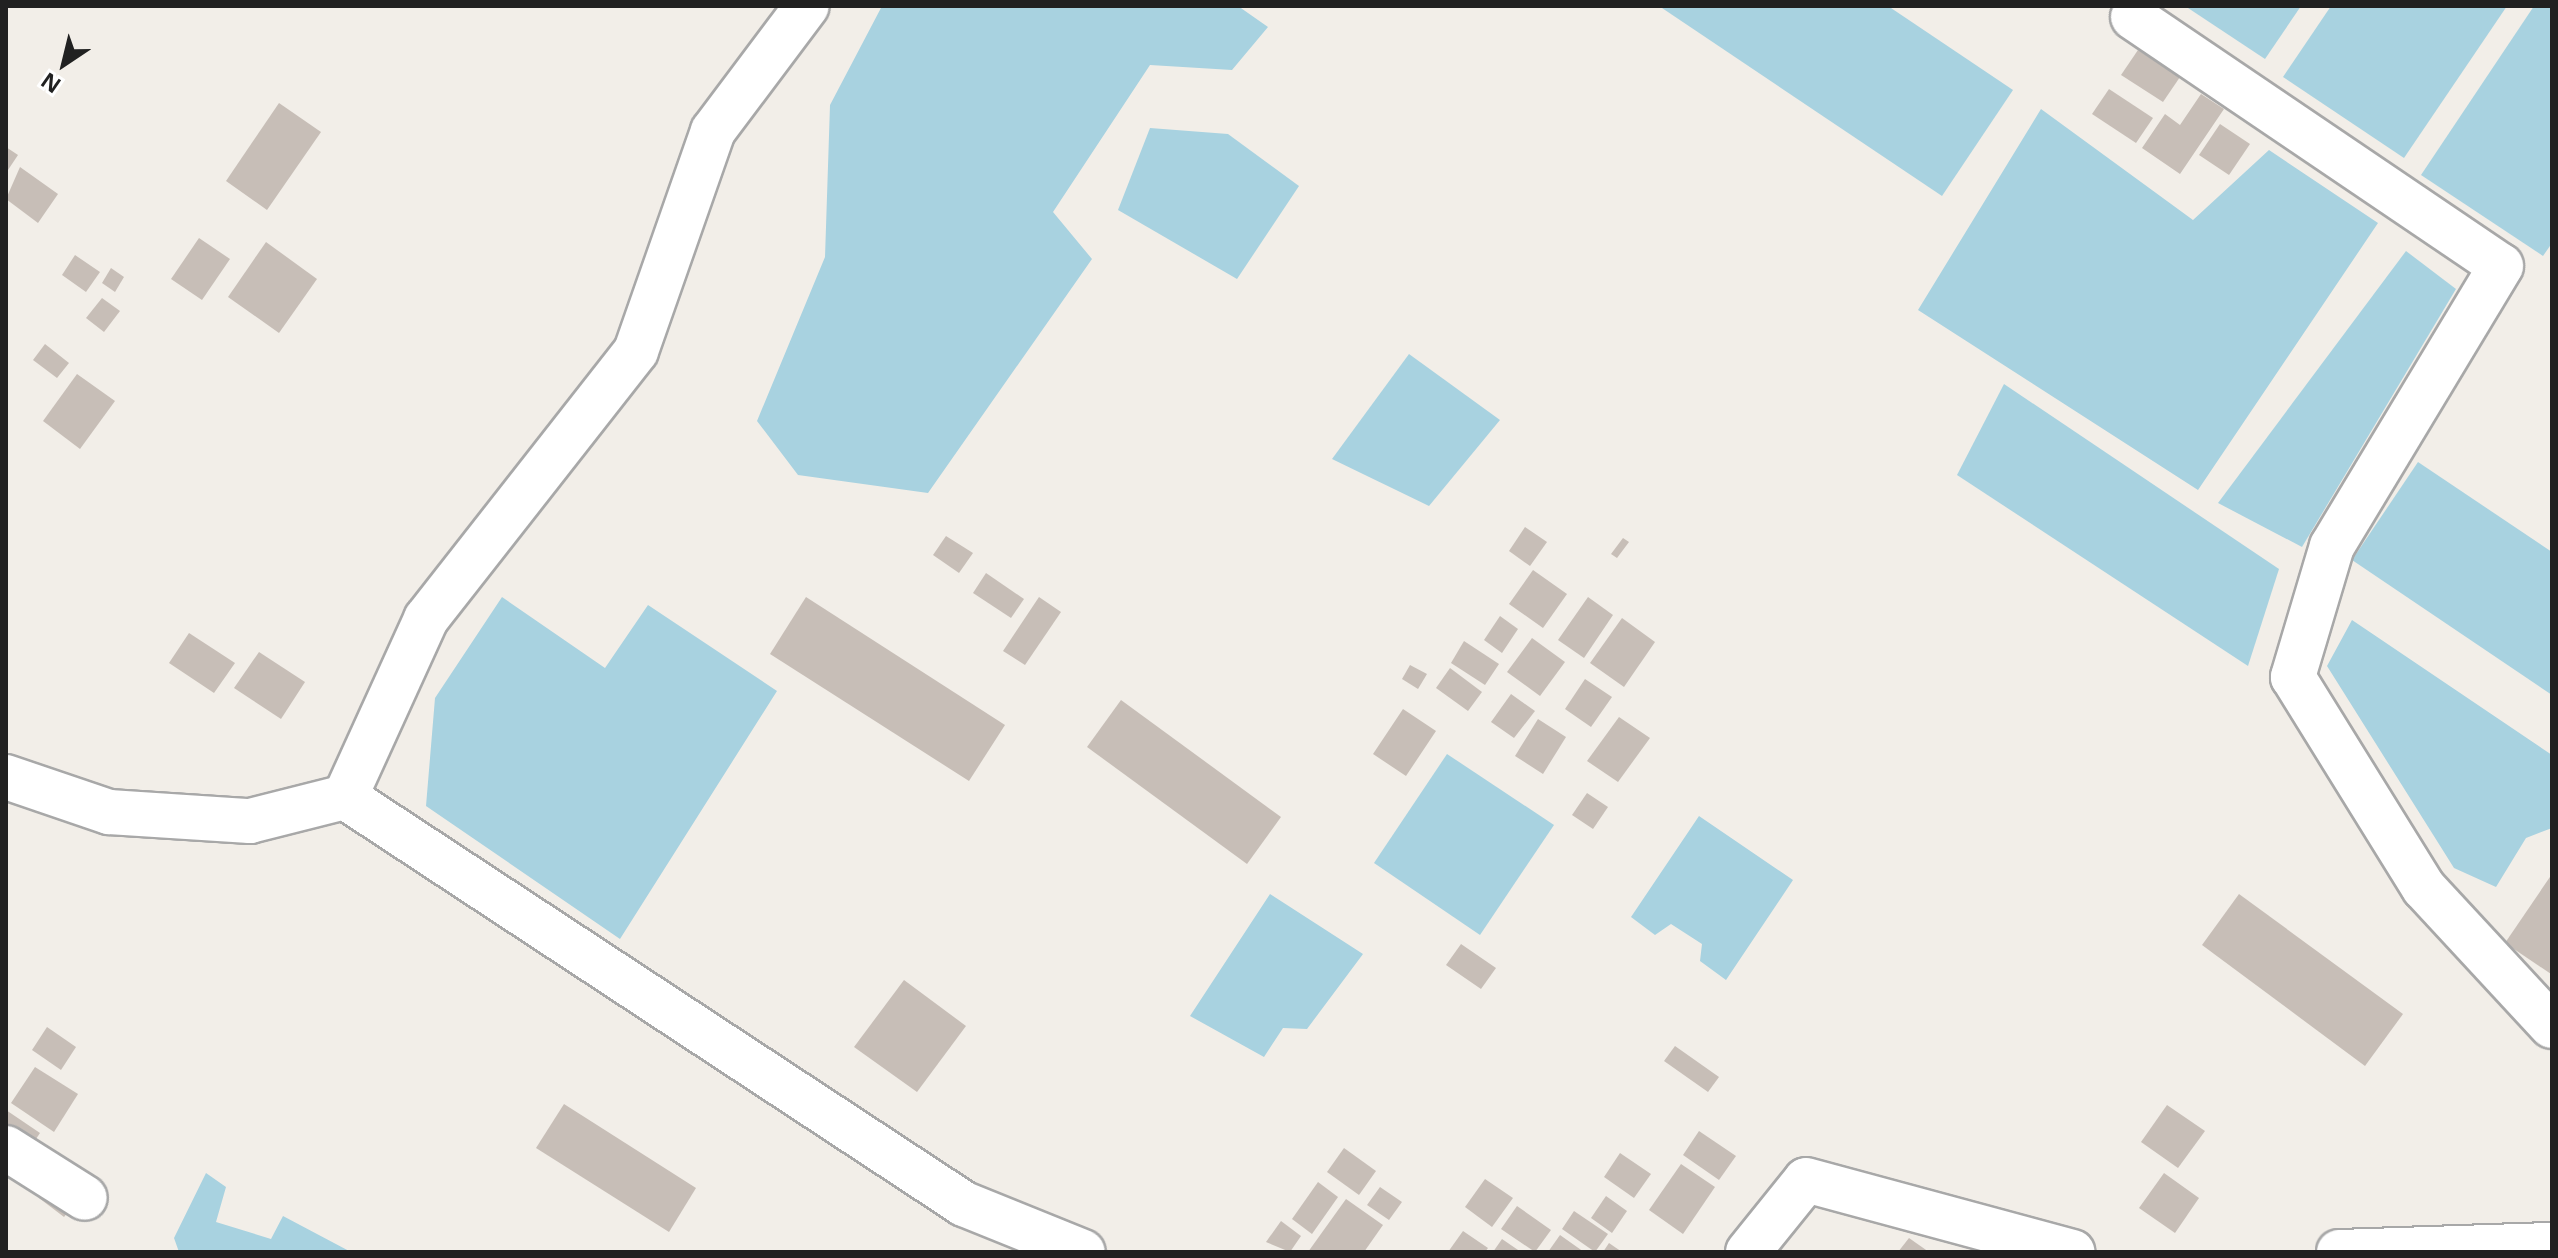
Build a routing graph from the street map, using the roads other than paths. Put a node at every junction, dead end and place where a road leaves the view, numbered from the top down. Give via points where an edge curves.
1 (807, 6) edge
2 (2133, 17) dead end
3 (6, 777) edge
4 (345, 797) junction
5 (2552, 1026) edge
6 (6, 1148) edge
7 (85, 1198) dead end
8 (2546, 1248) edge
9 (1083, 1252) edge
10 (1748, 1252) edge
11 (2072, 1252) edge
12 (2339, 1252) edge

1 - 4 street via 713,131 636,351 426,619
2 - 5 street via 2501,266 2332,546 2293,677 2424,888
3 - 4 street via 109,812 250,821
4 - 9 street via 964,1204
6 - 7 street
8 - 12 street
10 - 11 street via 1806,1180

